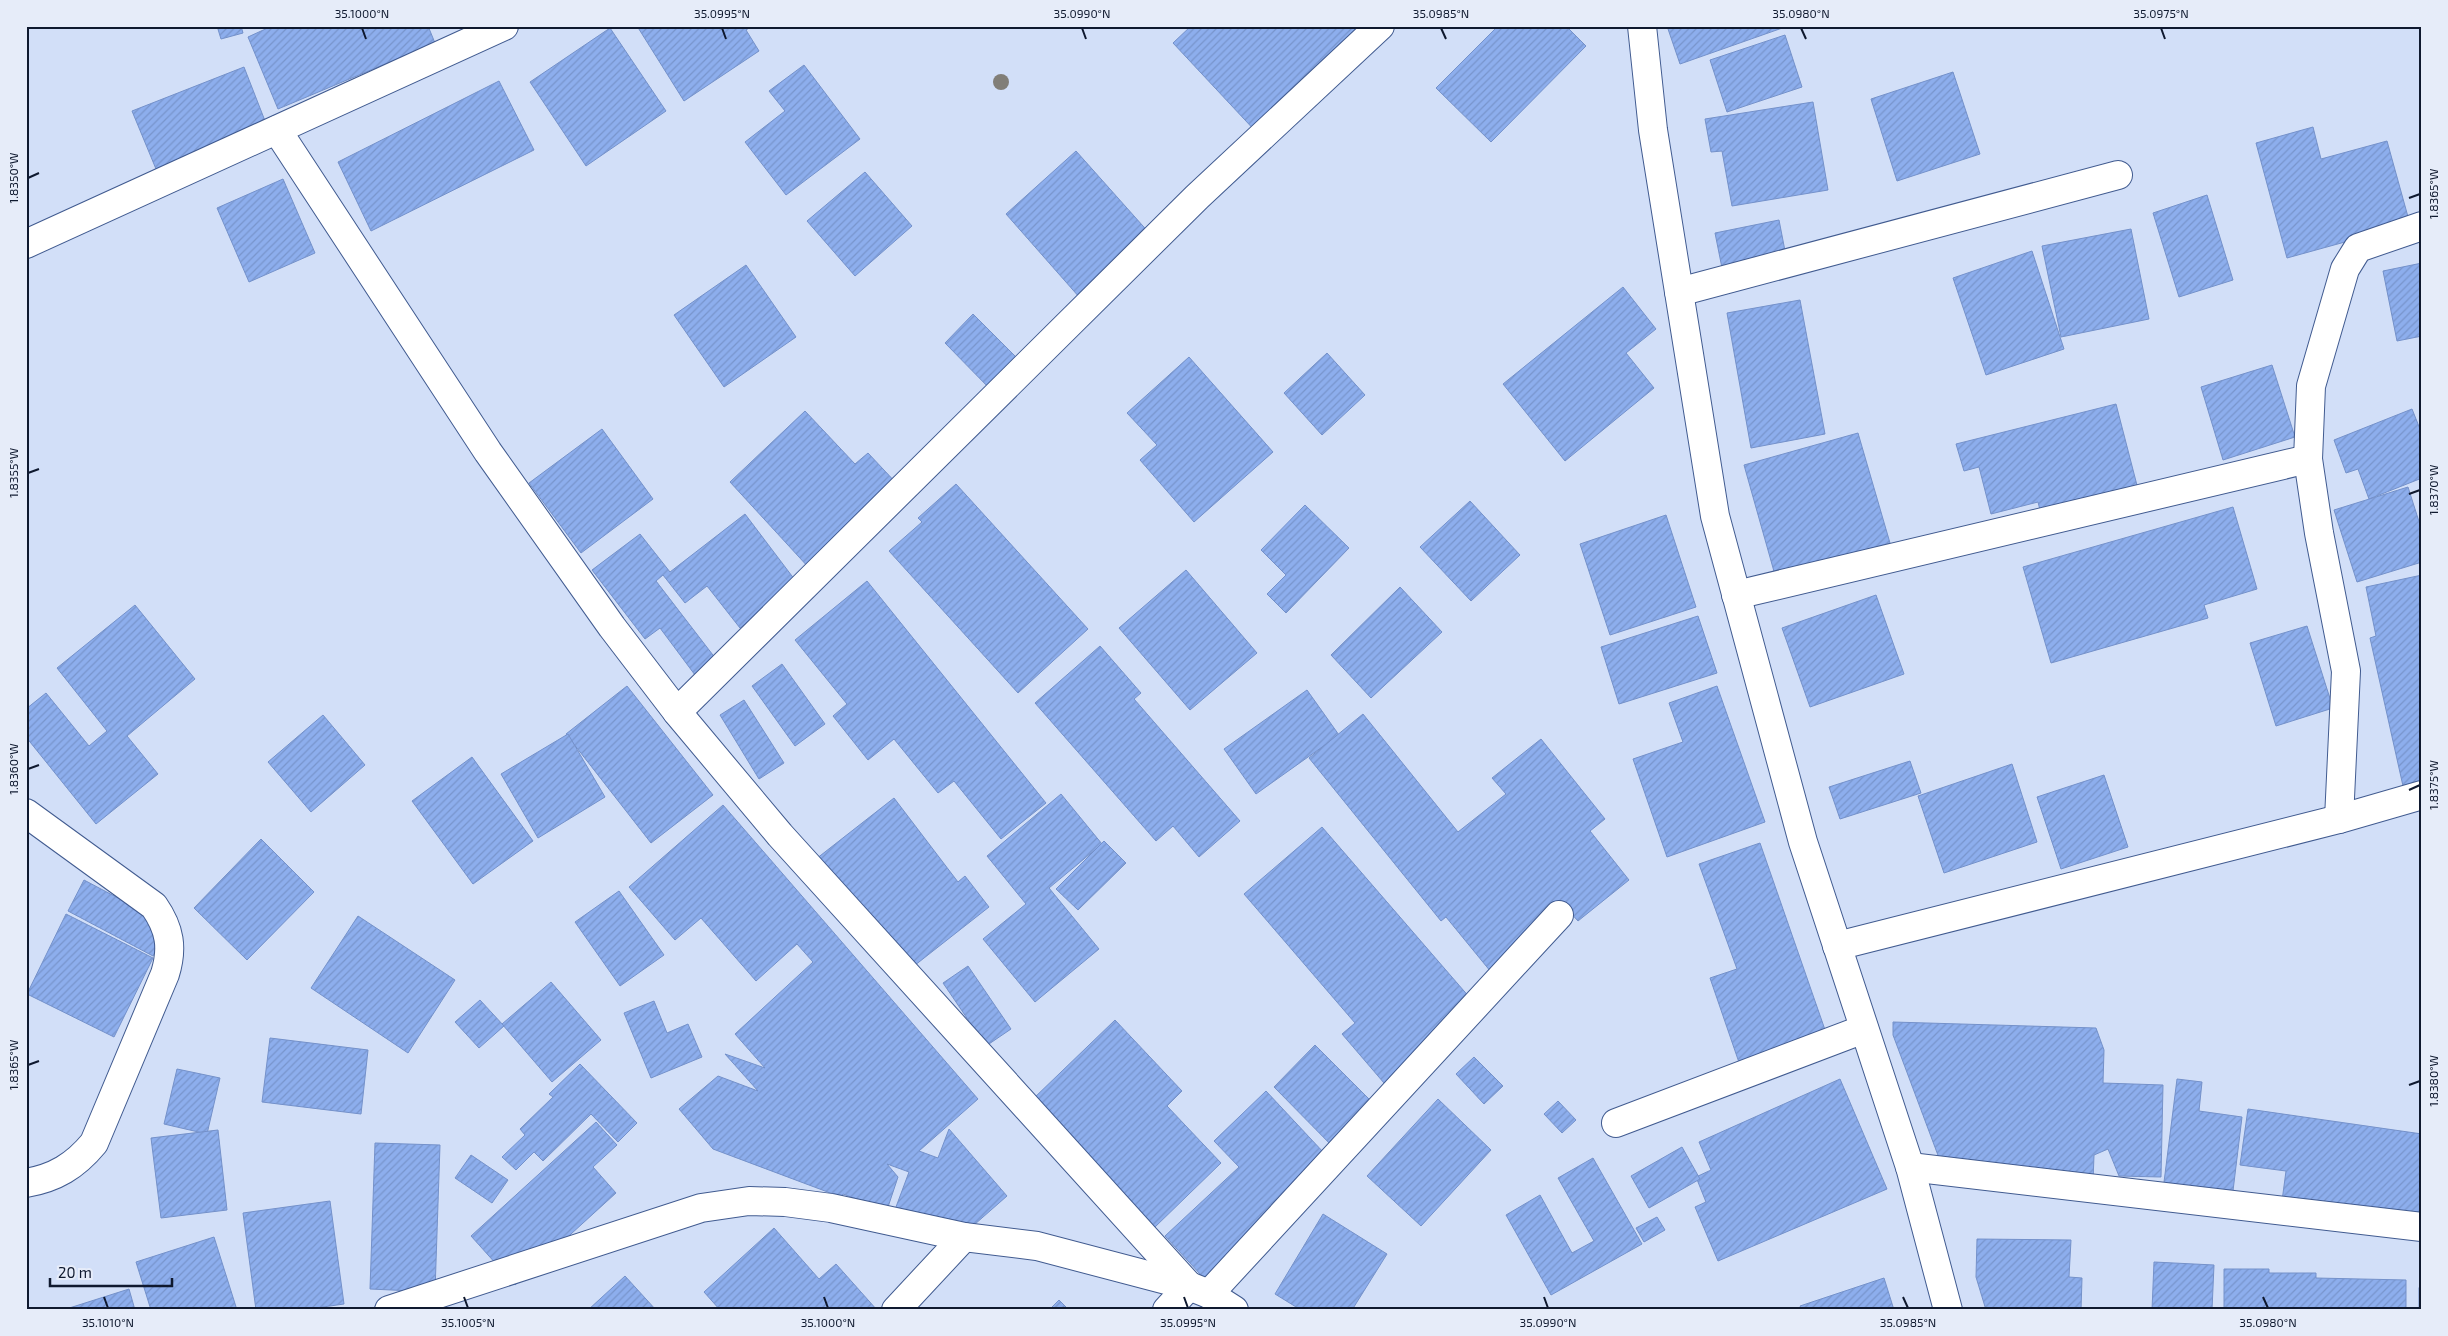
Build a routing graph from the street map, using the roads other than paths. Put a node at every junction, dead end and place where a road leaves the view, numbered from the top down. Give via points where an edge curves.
1 (504, 26) edge
2 (1380, 26) edge
3 (1642, 26) edge
4 (277, 130) junction
5 (2118, 175) dead end
6 (2422, 226) edge
7 (26, 244) edge
8 (1679, 292) junction
9 (2308, 459) junction
10 (1736, 595) junction
11 (677, 712) junction
12 (2422, 796) edge
13 (26, 813) edge
14 (2339, 819) junction
15 (1558, 915) dead end
16 (1837, 946) junction
17 (1864, 1029) junction
18 (1616, 1123) dead end
19 (1910, 1167) junction
20 (26, 1183) edge
21 (2422, 1227) edge
22 (964, 1237) junction
23 (1199, 1290) junction
24 (389, 1310) edge
25 (896, 1310) edge
26 (1167, 1310) edge
27 (1234, 1310) edge
28 (1948, 1310) edge

1 - 4 street
2 - 11 street via 1196,197
3 - 8 street via 1653,130
4 - 7 street
4 - 11 street via 488,452 606,619
5 - 8 street
6 - 9 street via 2358,248 2345,269 2311,386
8 - 10 street via 1715,516
9 - 10 street
9 - 14 street via 2346,671
10 - 16 street via 1803,842
11 - 23 street via 780,836
12 - 14 street
13 - 20 street via 154,906 165,922 170,956 94,1143 62,1172
14 - 16 street
15 - 23 street
16 - 17 street
17 - 18 street
17 - 19 street
19 - 21 street
19 - 28 street
22 - 23 street via 1037,1246
22 - 24 street via 831,1208 748,1200 702,1208
22 - 25 street
23 - 26 street
23 - 27 street

